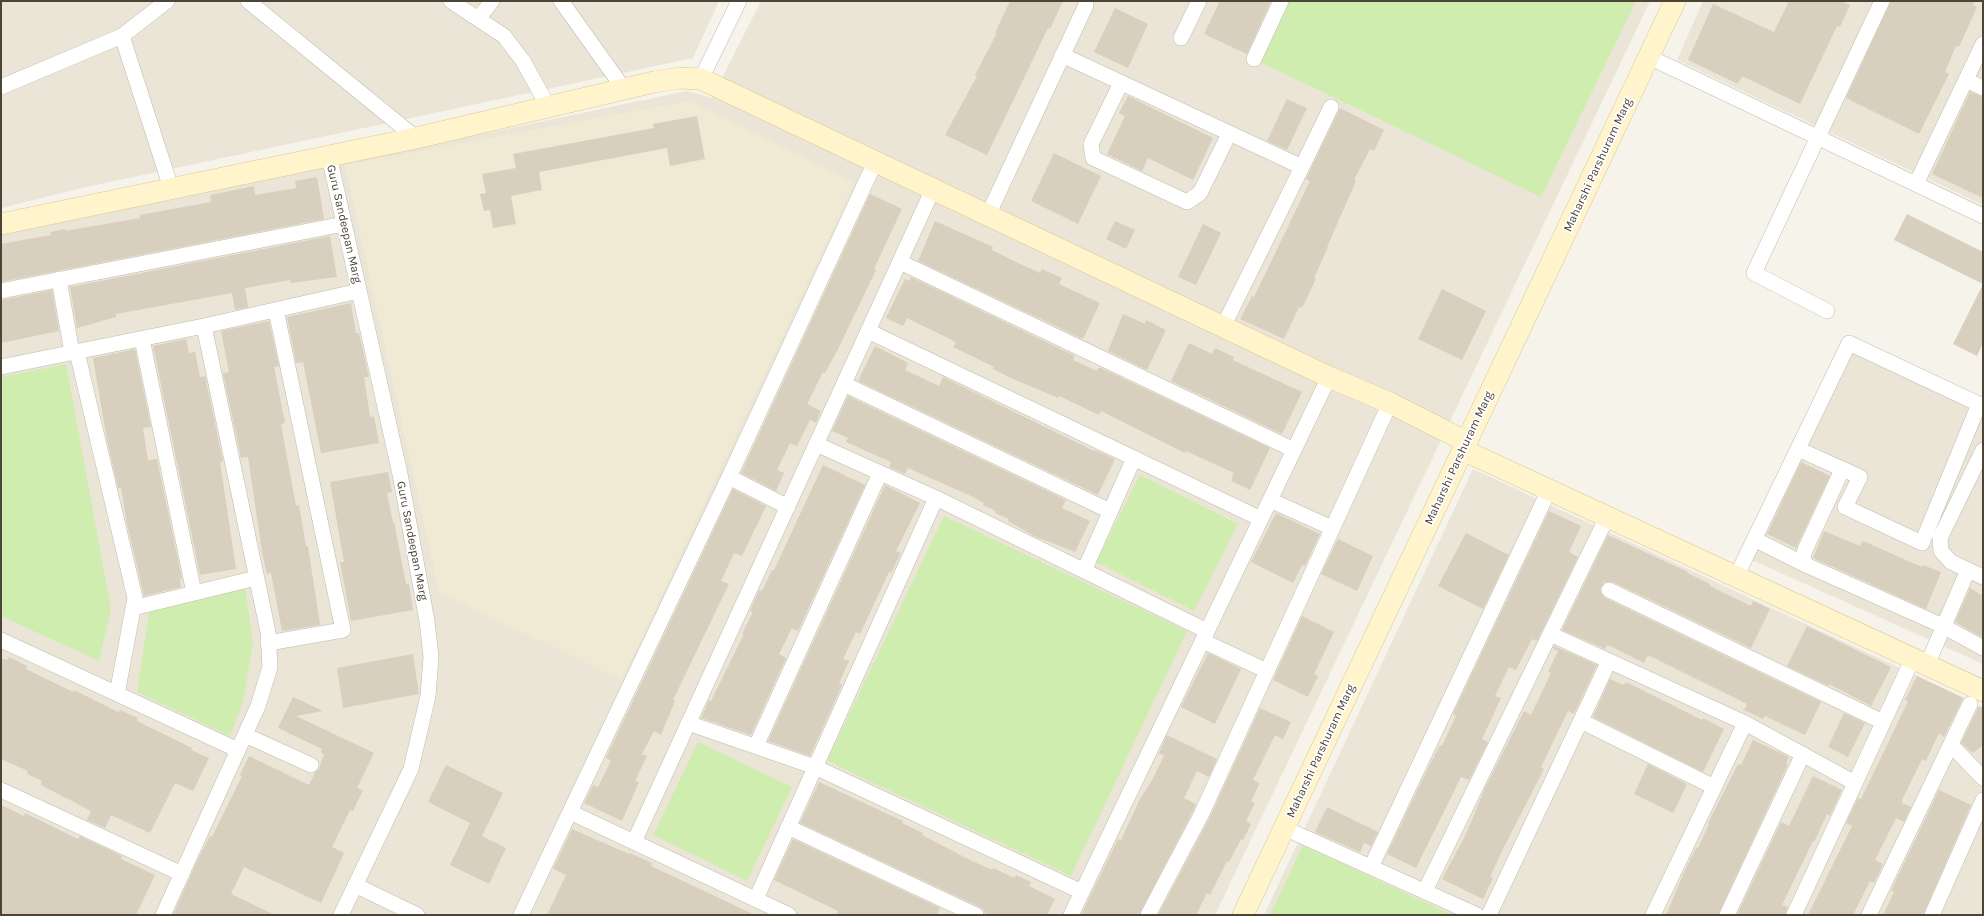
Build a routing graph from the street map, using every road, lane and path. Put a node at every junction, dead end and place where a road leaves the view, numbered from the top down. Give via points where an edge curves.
1 (167, 1) edge
2 (248, 1) edge
3 (451, 1) edge
4 (492, 1) edge
5 (561, 1) edge
6 (739, 1) edge
7 (1199, 1) edge
8 (1281, 1) edge
9 (1675, 1) edge
10 (1882, 1) edge
11 (1086, 5) dead end
12 (479, 18) junction
13 (122, 36) junction
14 (1181, 38) dead end
15 (1983, 44) edge
16 (1062, 55) junction
17 (1649, 57) junction
18 (1254, 59) dead end
19 (701, 79) junction
20 (1966, 80) junction
21 (1120, 82) junction
22 (1, 88) edge
23 (1983, 88) edge
24 (624, 89) junction
25 (1331, 107) dead end
26 (549, 108) junction
27 (1229, 134) junction
28 (416, 138) junction
29 (1819, 138) junction
30 (329, 156) junction
31 (876, 160) junction
32 (1302, 167) junction
33 (1916, 184) junction
34 (171, 188) junction
35 (933, 189) junction
36 (988, 215) junction
37 (1983, 216) edge
38 (1, 224) edge
39 (344, 224) junction
40 (900, 262) junction
41 (59, 279) junction
42 (1, 291) edge
43 (359, 291) junction
44 (276, 310) junction
45 (1827, 312) dead end
46 (204, 326) junction
47 (1223, 327) junction
48 (868, 331) junction
49 (142, 339) junction
50 (74, 352) junction
51 (1, 367) edge
52 (1329, 377) junction
53 (844, 384) junction
54 (1390, 403) junction
55 (1981, 405) edge
56 (816, 444) junction
57 (1465, 446) junction
58 (1798, 449) junction
59 (1294, 450) junction
60 (1983, 450) edge
61 (1134, 458) junction
62 (1842, 470) junction
63 (880, 473) junction
64 (729, 477) junction
65 (1549, 490) junction
66 (936, 498) junction
67 (1270, 500) junction
68 (788, 507) junction
69 (1110, 511) junction
70 (1607, 516) junction
71 (1261, 519) junction
72 (1332, 528) junction
73 (1754, 539) junction
74 (1806, 565) junction
75 (1968, 570) junction
76 (1084, 571) junction
77 (1736, 576) junction
78 (1983, 577) edge
79 (256, 578) junction
80 (1609, 590) dead end
81 (194, 593) junction
82 (133, 608) junction
83 (1943, 626) junction
84 (1550, 634) junction
85 (1205, 636) junction
86 (1, 640) edge
87 (268, 643) junction
88 (1983, 648) edge
89 (1609, 661) junction
90 (1920, 662) junction
91 (1267, 671) junction
92 (117, 694) junction
93 (1976, 698) edge
94 (1581, 721) junction
95 (1883, 722) junction
96 (688, 723) junction
97 (1745, 723) junction
98 (244, 735) junction
99 (1951, 745) junction
100 (756, 746) junction
101 (238, 750) junction
102 (1802, 754) junction
103 (311, 765) dead end
104 (816, 767) junction
105 (1983, 778) edge
106 (1855, 783) junction
107 (1714, 787) junction
108 (1, 790) edge
109 (1983, 800) edge
110 (570, 812) junction
111 (788, 827) junction
112 (1284, 828) junction
113 (634, 842) junction
114 (1371, 867) junction
115 (182, 874) junction
116 (355, 885) junction
117 (1425, 891) junction
118 (1082, 892) junction
119 (756, 899) junction
120 (163, 915) edge
121 (341, 915) edge
122 (417, 915) edge
123 (521, 915) edge
124 (789, 915) edge
125 (976, 915) edge
126 (1071, 915) edge
127 (1148, 915) edge
128 (1243, 915) edge
129 (1477, 915) edge
130 (1489, 915) edge
131 (1653, 915) edge
132 (1727, 915) edge
133 (1794, 915) edge
134 (1869, 915) edge
135 (1932, 915) edge

1 - 13 street
2 - 28 street
3 - 12 street
4 - 12 street
5 - 24 street
6 - 19 street
7 - 14 street
8 - 18 street
9 - 17 street, Maharshi Parshuram Marg
10 - 29 street
11 - 16 street
12 - 26 street via 504,36 523,61
13 - 22 street
13 - 34 street
15 - 20 street
16 - 21 street
16 - 36 street
17 - 29 street
17 - 57 street, Maharshi Parshuram Marg
19 - 24 street via 680,78
19 - 31 street
20 - 23 street
20 - 33 street
21 - 27 street
21 - 27 street via 1091,144 1093,158 1187,202 1200,193
24 - 26 street
25 - 32 street
26 - 28 street
27 - 32 street
28 - 30 street
29 - 33 street
29 - 45 street via 1754,273
30 - 34 street
30 - 39 street, Guru Sandeepan Marg
31 - 35 street
31 - 64 street
32 - 47 street
33 - 37 street
34 - 38 street
35 - 36 street
35 - 40 street
36 - 47 street
39 - 41 street
39 - 43 street, Guru Sandeepan Marg
40 - 48 street
40 - 59 street
41 - 42 street
41 - 50 street
43 - 44 street
43 - 116 street, Guru Sandeepan Marg via 400,474 431,656 428,696 411,769
44 - 46 street
44 - 87 street via 343,630
46 - 49 street
46 - 79 street
47 - 52 street
48 - 53 street
48 - 61 street
49 - 50 street
49 - 81 street
50 - 51 street
50 - 82 street via 135,598
52 - 54 street
52 - 59 street
53 - 56 street
53 - 69 street
54 - 57 street
54 - 72 street
55 - 58 street via 1849,343
55 - 62 street via 1922,543 1846,507 1860,477
56 - 63 street
56 - 68 street
57 - 65 street
57 - 112 street, Maharshi Parshuram Marg
58 - 62 street
58 - 73 street
59 - 67 street
60 - 75 street via 1940,538 1941,551 1951,562
61 - 69 street
61 - 71 street
62 - 74 street via 1805,550 1803,558
63 - 66 street
63 - 100 street
64 - 68 street
64 - 110 street
65 - 70 street
65 - 114 street
66 - 76 street
66 - 104 street
67 - 71 street
67 - 72 street
68 - 96 street
69 - 76 street
70 - 77 street
70 - 84 street
71 - 85 street
72 - 91 street
73 - 74 street
73 - 77 street
74 - 83 street
75 - 78 street
75 - 83 street
76 - 85 street
77 - 90 street
79 - 81 street
79 - 87 street
80 - 95 street
81 - 82 street
82 - 92 street
83 - 88 street
83 - 90 street
84 - 89 street
84 - 117 street
85 - 91 street
85 - 118 street
86 - 92 street
87 - 98 street via 270,667 258,706
89 - 94 street
89 - 97 street
90 - 93 street
90 - 95 street
91 - 127 street via 1201,815
92 - 101 street
93 - 99 street
94 - 107 street
94 - 130 street
95 - 106 street
96 - 100 street
96 - 113 street
97 - 102 street
97 - 107 street
98 - 101 street
98 - 103 street
99 - 105 street
99 - 134 street
100 - 104 street
101 - 115 street
102 - 106 street
102 - 132 street
104 - 111 street
104 - 118 street
106 - 133 street
107 - 131 street
108 - 115 street
109 - 135 street
110 - 113 street
110 - 123 street
111 - 119 street
111 - 125 street
112 - 114 street
112 - 128 street, Maharshi Parshuram Marg
113 - 119 street
114 - 117 street
115 - 120 street
116 - 121 street, Guru Sandeepan Marg
116 - 122 street
117 - 129 street
118 - 126 street
119 - 124 street

